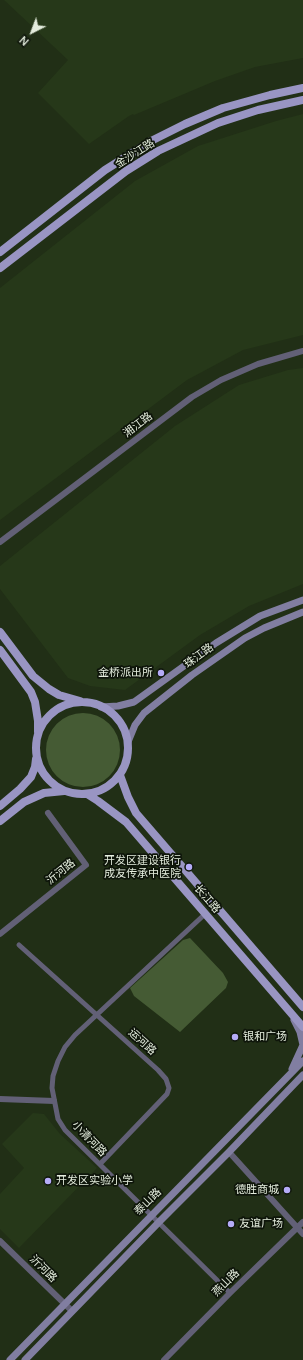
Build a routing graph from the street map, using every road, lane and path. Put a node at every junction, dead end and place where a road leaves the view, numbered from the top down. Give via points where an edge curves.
1 (303, 88) edge
2 (303, 100) edge
3 (0, 252) edge
4 (0, 268) edge
5 (303, 351) edge
6 (0, 542) edge
7 (303, 600) edge
8 (303, 612) edge
9 (0, 632) edge
10 (0, 650) edge
11 (86, 703) junction
12 (101, 707) junction
13 (37, 737) junction
14 (128, 742) junction
15 (37, 756) junction
16 (120, 775) junction
17 (64, 791) junction
18 (87, 794) junction
19 (0, 806) edge
20 (48, 813) dead end
21 (0, 821) edge
22 (205, 914) junction
23 (0, 934) edge
24 (19, 945) dead end
25 (303, 1007) edge
26 (288, 1010) junction
27 (97, 1015) junction
28 (303, 1028) edge
29 (303, 1061) edge
30 (289, 1076) junction
31 (303, 1076) edge
32 (0, 1099) edge
33 (54, 1101) junction
34 (229, 1152) junction
35 (100, 1164) junction
36 (151, 1215) junction
37 (158, 1222) junction
38 (303, 1222) edge
39 (297, 1227) junction
40 (303, 1234) edge
41 (0, 1241) edge
42 (230, 1292) junction
43 (64, 1304) junction
44 (72, 1311) junction
45 (10, 1360) edge
46 (25, 1360) edge
47 (164, 1360) edge

1 - 3 main road, 金沙江路 via 270,94 223,108 151,140 105,170
2 - 4 main road, 金沙江路 via 258,110 218,123 158,151 126,171
5 - 6 street, 湘江路 via 258,364 221,380 192,397
7 - 12 main road via 260,616 216,643 134,702
8 - 14 main road, 珠江路 via 245,638 198,671 144,713 135,725
9 - 11 main road via 33,676 59,695
10 - 13 main road via 35,702
11 - 12 main road
11 - 13 main road via 75,703 52,713
12 - 14 main road via 117,719
13 - 15 main road
14 - 16 main road via 126,760
15 - 17 main road via 46,778
15 - 19 main road via 30,777
16 - 18 main road via 102,790
16 - 25 main road, 长江路 via 136,813
17 - 18 main road
17 - 21 main road via 44,793 24,802
18 - 22 main road, 长江路 via 126,822
20 - 23 street, 沂河路 via 86,865
22 - 26 main road, 长江路
22 - 27 street, 小清河路
24 - 27 street, 运河路
26 - 28 main road, 长江路
26 - 30 main road via 300,1032 303,1045
27 - 33 street, 小清河路 via 65,1047 53,1076
27 - 35 street, 运河路 via 158,1070 166,1079 168,1088 162,1100
29 - 30 main road, 泰山路
30 - 36 main road, 泰山路
31 - 34 main road, 泰山路
32 - 33 street
33 - 35 street, 小清河路 via 58,1119 65,1130
34 - 37 main road, 泰山路
34 - 39 street
35 - 36 street, 小清河路
36 - 37 street, 小清河路
36 - 43 main road, 泰山路
37 - 42 street, 小清河路
37 - 44 main road, 泰山路
38 - 39 street, 燕山路
39 - 40 street
39 - 42 street, 燕山路
41 - 43 street, 沂河路
42 - 47 street, 燕山路
43 - 44 street, 沂河路
43 - 45 main road, 泰山路
44 - 46 main road, 泰山路

